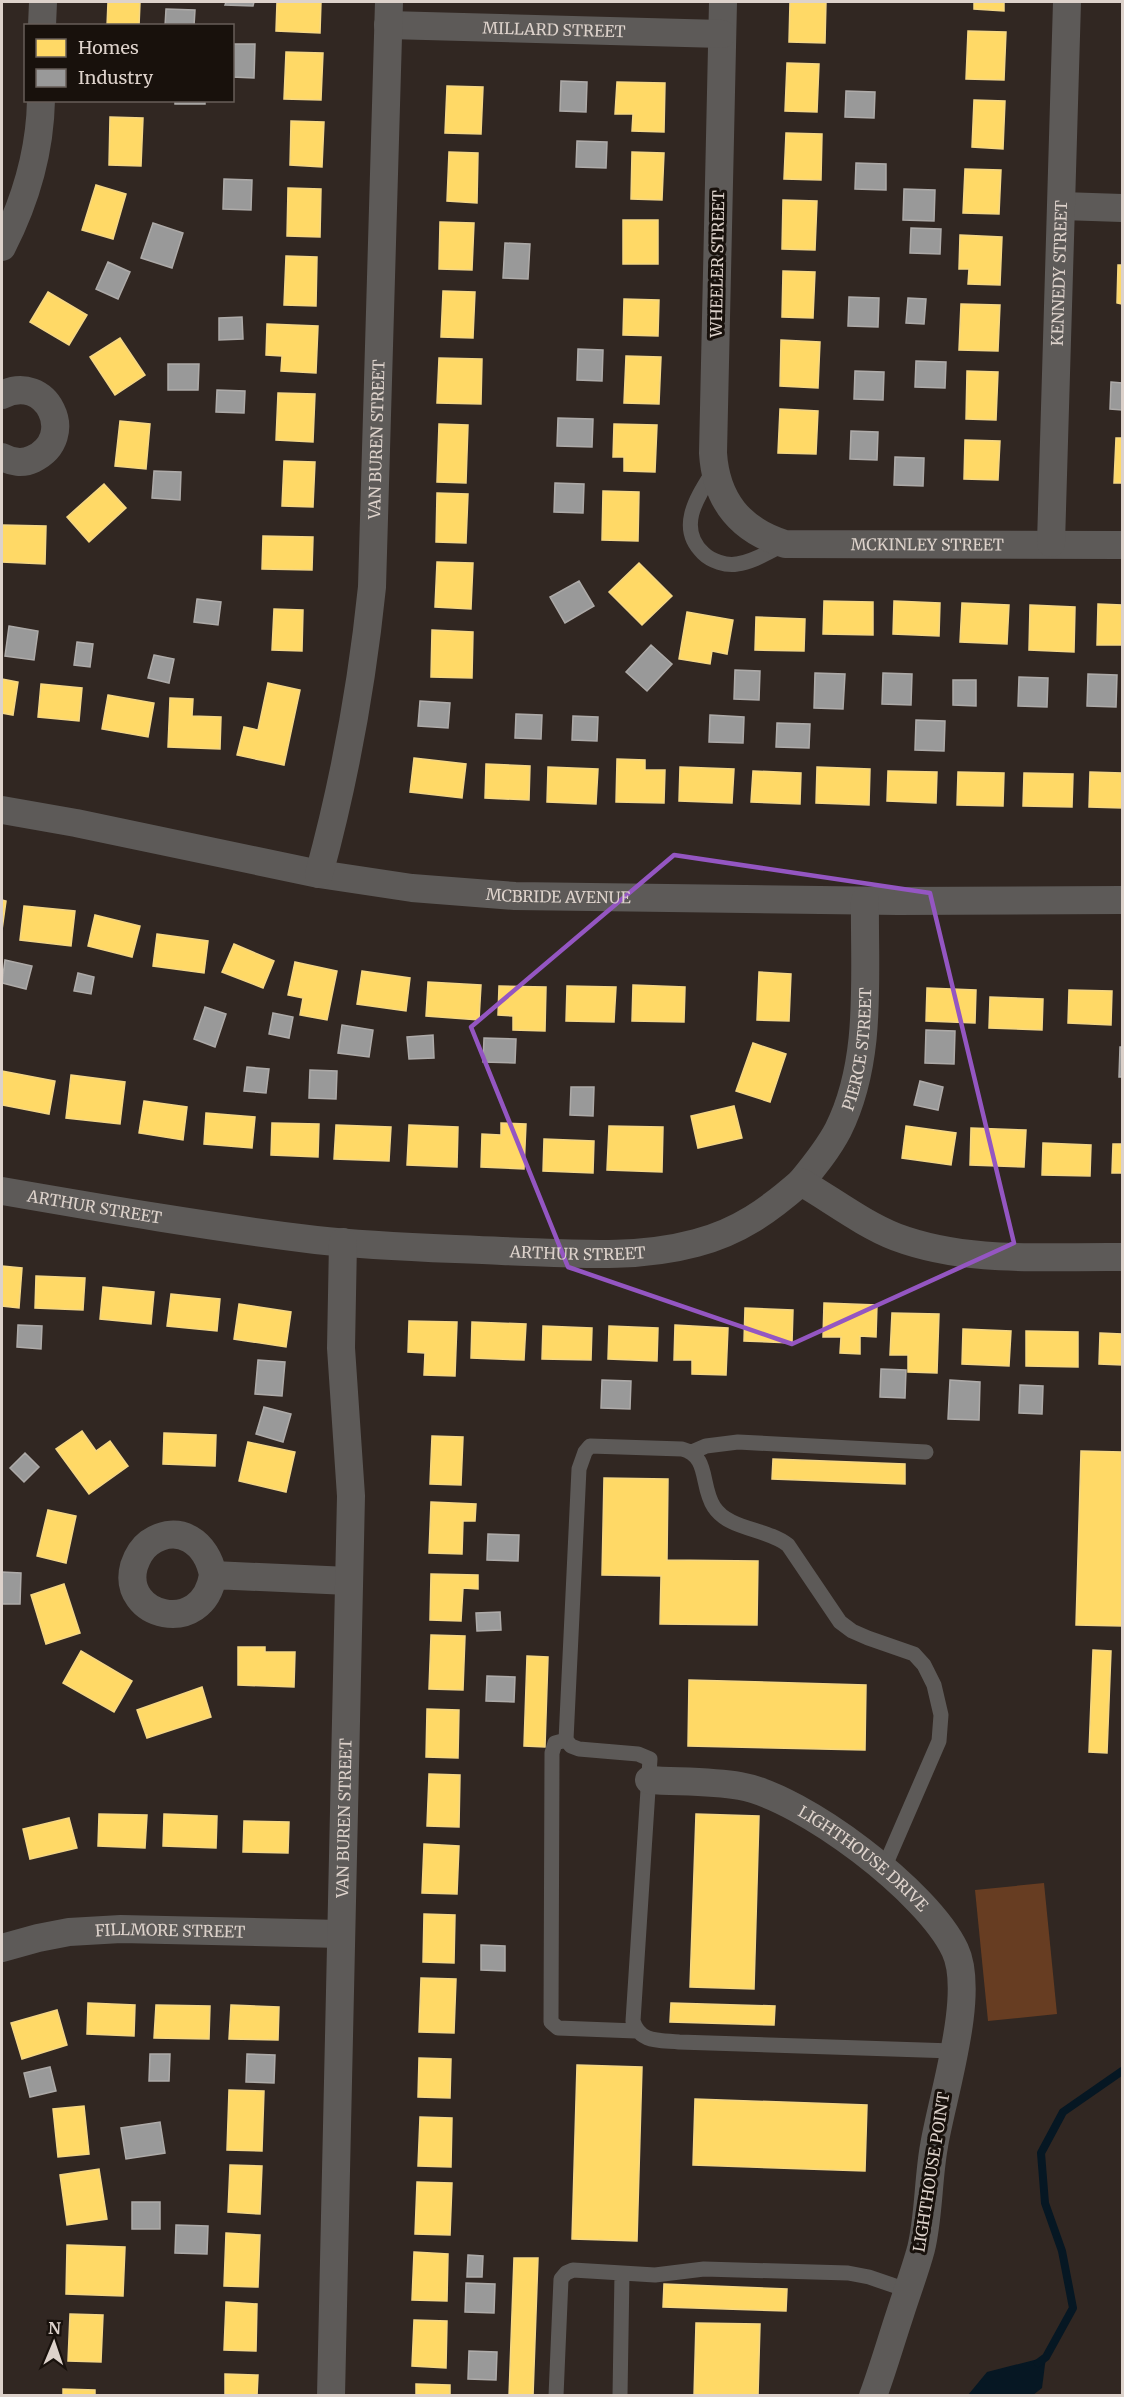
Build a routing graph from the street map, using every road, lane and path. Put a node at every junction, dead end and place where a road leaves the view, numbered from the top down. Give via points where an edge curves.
1 (43, 2) edge
2 (723, 2) edge
3 (1067, 2) edge
4 (389, 13) edge
5 (42, 24) edge
6 (722, 34) junction
7 (41, 102) edge
8 (1062, 206) junction
9 (1122, 208) edge
10 (2, 247) edge
11 (2, 395) edge
12 (2, 457) edge
13 (714, 470) junction
14 (740, 520) joint
15 (1051, 543) junction
16 (785, 544) junction
17 (1122, 545) edge
18 (2, 810) edge
19 (319, 874) junction
20 (1122, 900) edge
21 (865, 901) junction
22 (801, 1182) junction
23 (2, 1191) edge
24 (343, 1242) junction
25 (1122, 1257) edge
26 (692, 1452) junction
27 (926, 1452) dead end
28 (213, 1575) dead end
29 (349, 1581) junction
30 (566, 1740) junction
31 (649, 1780) junction
32 (884, 1868) junction
33 (341, 1934) junction
34 (2, 1948) edge
35 (636, 2031) junction
36 (953, 2051) junction
37 (622, 2273) junction
38 (907, 2290) junction
39 (331, 2396) edge
40 (556, 2396) edge
41 (620, 2396) edge
42 (873, 2396) edge

1 - 5 street
2 - 6 street, WHEELER STREET
3 - 8 street, KENNEDY STREET
4 - 6 street, MILLARD STREET
4 - 19 street, VAN BUREN STREET via 372,586 352,735
6 - 13 street, WHEELER STREET
7 - 10 street via 30,175
8 - 9 street
8 - 15 street, KENNEDY STREET
11 - 12 street via 16,390 39,395 54,413 56,425 49,448 40,456 18,462
13 - 14 street, WHEELER STREET via 729,506
13 - 16 lane via 696,500 689,522 690,536 697,548 707,557 735,565
14 - 16 street, MCKINLEY STREET via 761,535
15 - 16 street, MCKINLEY STREET
15 - 17 street, MCKINLEY STREET
18 - 19 street, MCBRIDE AVENUE
19 - 21 street, MCBRIDE AVENUE via 412,888 515,896
20 - 21 street, MCBRIDE AVENUE
21 - 22 street, PIERCE STREET via 863,1036 857,1076 838,1130
22 - 24 street, ARTHUR STREET via 768,1211 741,1226 699,1243 654,1252 608,1255
22 - 25 street via 895,1236 935,1249 976,1256
23 - 24 street, ARTHUR STREET
24 - 29 street, VAN BUREN STREET via 341,1348 351,1496
26 - 27 lane via 738,1442
26 - 30 lane via 598,1445 585,1452 579,1469
26 - 32 lane via 698,1458 713,1506 725,1518 788,1545 840,1622 868,1638 914,1654 934,1684 941,1715 939,1741
28 - 29 street
29 - 33 street, VAN BUREN STREET
30 - 31 lane via 579,1749 638,1754 650,1759
30 - 35 lane via 555,1743 552,1754 551,2022 558,2028
31 - 32 street, LIGHTHOUSE DRIVE via 740,1786 776,1797 819,1819
31 - 35 lane via 633,2021
32 - 36 street, LIGHTHOUSE DRIVE via 934,1920 955,1950 962,1990
33 - 34 street, FILLMORE STREET via 121,1929 69,1932
33 - 39 street, VAN BUREN STREET
35 - 36 lane via 644,2037 679,2042
36 - 38 street, LIGHTHOUSE POINT via 933,2146 921,2248
37 - 38 lane via 655,2275 704,2269 848,2273
37 - 40 lane via 573,2270 561,2280
37 - 41 lane
38 - 42 street, LIGHTHOUSE POINT

